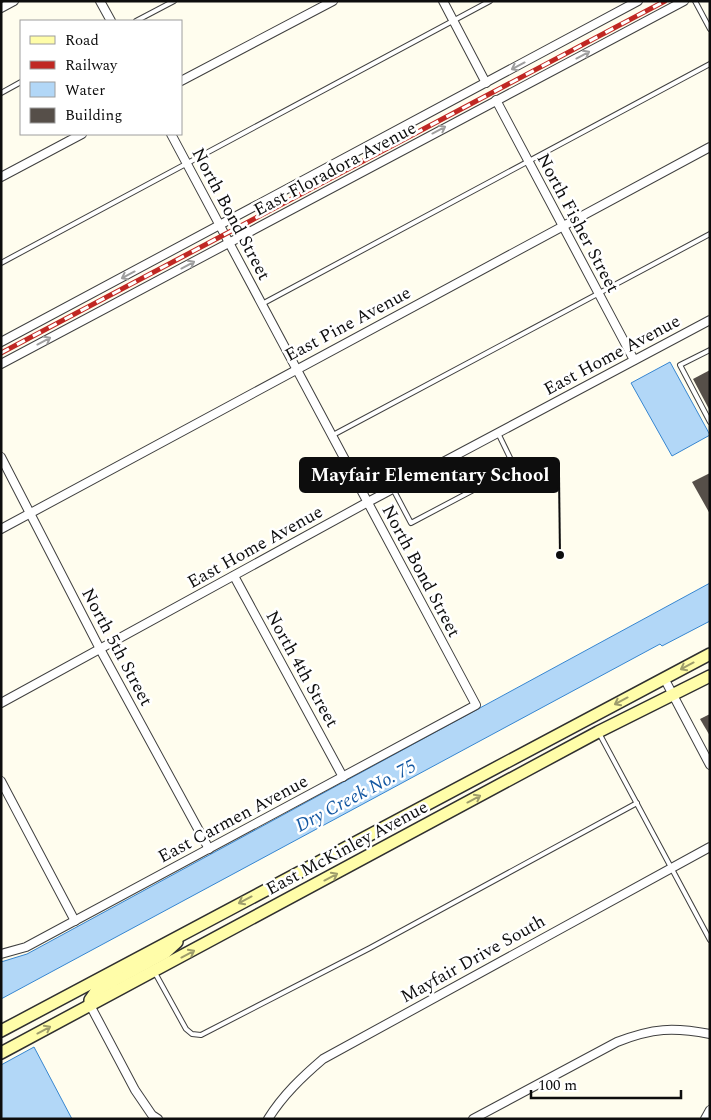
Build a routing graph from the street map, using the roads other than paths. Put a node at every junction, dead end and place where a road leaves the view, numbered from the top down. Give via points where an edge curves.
1 (14, 1) edge
2 (100, 1) edge
3 (174, 1) edge
4 (333, 1) edge
5 (443, 1) edge
6 (490, 1) edge
7 (638, 1) edge
8 (684, 1) edge
9 (695, 1) edge
10 (1, 8) edge
11 (110, 20) edge
12 (138, 20) edge
13 (453, 21) junction
14 (710, 29) edge
15 (710, 64) edge
16 (182, 81) edge
17 (20, 83) edge
18 (486, 83) junction
19 (1, 93) edge
20 (496, 100) junction
21 (80, 135) edge
22 (172, 135) edge
23 (710, 147) edge
24 (528, 162) junction
25 (187, 163) junction
26 (1, 177) edge
27 (220, 226) junction
28 (562, 226) junction
29 (710, 234) edge
30 (229, 242) junction
31 (1, 262) edge
32 (598, 293) junction
33 (262, 304) junction
34 (710, 320) edge
35 (1, 342) edge
36 (710, 350) edge
37 (634, 360) junction
38 (1, 364) edge
39 (296, 369) junction
40 (710, 422) edge
41 (498, 433) junction
42 (332, 436) junction
43 (1, 457) edge
44 (392, 489) junction
45 (368, 502) junction
46 (31, 513) junction
47 (1, 529) edge
48 (234, 576) junction
49 (100, 648) junction
50 (710, 654) edge
51 (710, 676) edge
52 (664, 678) junction
53 (673, 695) junction
54 (1, 703) edge
55 (476, 705) joint
56 (598, 732) junction
57 (710, 765) edge
58 (343, 777) junction
59 (1, 781) edge
60 (637, 803) junction
61 (710, 847) edge
62 (209, 849) junction
63 (671, 868) junction
64 (75, 921) junction
65 (194, 928) junction
66 (710, 940) edge
67 (1, 954) edge
68 (154, 972) junction
69 (90, 1005) junction
70 (1, 1030) edge
71 (710, 1034) edge
72 (1, 1053) edge
73 (710, 1110) edge
74 (158, 1119) edge
75 (268, 1119) edge
76 (473, 1119) edge
77 (705, 1119) edge

1 - 10 street
2 - 11 street
3 - 12 lane
4 - 16 street
5 - 13 street
6 - 13 lane
7 -> 18 street, East Floradora Avenue
20 -> 8 street, East Floradora Avenue
9 - 14 lane
13 - 18 street
13 - 25 lane
15 - 24 lane
17 - 19 lane
18 - 27 street, East Floradora Avenue
20 - 24 street, North Fisher Street
30 -> 20 street, East Floradora Avenue
21 - 26 street
22 - 25 street, North Bond Street
23 - 28 street, East Pine Avenue
24 - 28 street, North Fisher Street
24 - 33 lane
25 - 27 street, North Bond Street
25 - 31 lane
27 - 30 street, North Bond Street
27 -> 35 street, East Floradora Avenue
28 - 32 street, North Fisher Street
28 - 39 street, East Pine Avenue
29 - 32 lane
30 - 33 street, North Bond Street
38 -> 30 street, East Floradora Avenue
32 - 37 street, North Fisher Street
32 - 42 lane
33 - 39 street, North Bond Street
34 - 37 street, East Home Avenue
36 - 40 lane via 680,365
37 - 41 street, East Home Avenue
39 - 42 street, North Bond Street
39 - 46 street, East Pine Avenue
41 - 44 street, East Home Avenue
41 - 44 lane via 515,468 411,523
42 - 45 street, North Bond Street
43 - 46 street, North 5th Street
44 - 45 street, East Home Avenue
45 - 48 street, East Home Avenue
45 - 55 street, North Bond Street
46 - 47 street, East Pine Avenue
46 - 49 street, North 5th Street
48 - 49 street, East Home Avenue
48 - 58 street, North 4th Street
49 - 54 street, East Home Avenue
49 - 62 street, North 5th Street
50 -> 52 main road, East McKinley Avenue
51 - 53 main road, East McKinley Avenue
52 - 53 street
52 -> 65 main road, East McKinley Avenue
53 - 56 main road, East McKinley Avenue
53 - 57 street
55 - 58 street, East Carmen Avenue
56 - 60 lane
68 -> 56 main road, East McKinley Avenue
58 - 62 street, East Carmen Avenue
59 - 64 street
60 - 63 lane
60 - 68 lane via 370,948 201,1035 186,1029
61 - 63 street, Mayfair Drive South
62 - 64 street, East Carmen Avenue
63 - 66 lane
63 - 75 street, Mayfair Drive South via 323,1058 279,1102
64 - 67 street, East Carmen Avenue via 26,947
65 - 69 main road via 165,953 97,990
65 - 70 main road, East McKinley Avenue
68 - 69 main road, East McKinley Avenue
72 -> 69 main road, East McKinley Avenue
69 - 74 street via 135,1090
71 - 76 street via 669,1029 637,1034
73 - 77 street

